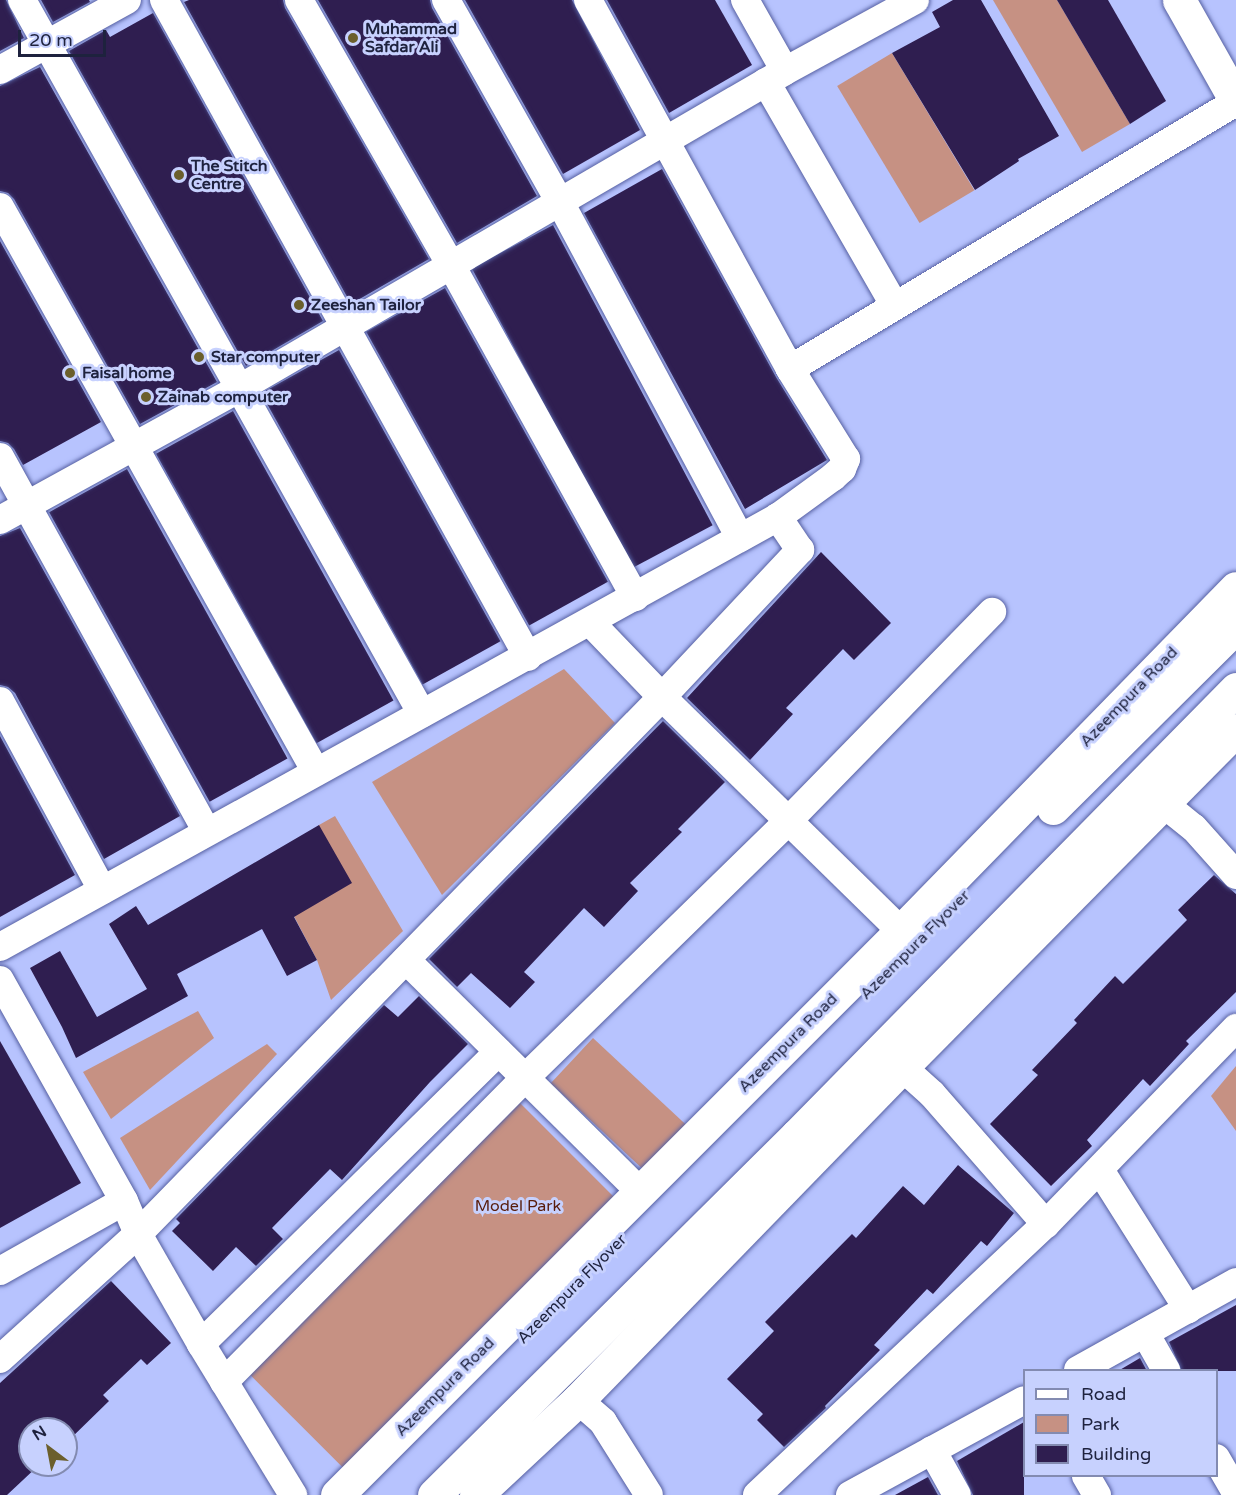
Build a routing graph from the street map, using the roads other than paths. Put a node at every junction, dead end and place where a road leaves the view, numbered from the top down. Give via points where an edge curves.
1 (22, 0) edge
2 (127, 0) edge
3 (164, 0) edge
4 (299, 0) edge
5 (446, 0) edge
6 (588, 0) edge
7 (746, 0) edge
8 (915, 0) edge
9 (1179, 0) edge
10 (47, 44) junction
11 (0, 70) edge
12 (776, 76) junction
13 (1236, 101) edge
14 (666, 140) junction
15 (560, 202) junction
16 (0, 207) edge
17 (451, 266) junction
18 (895, 306) junction
19 (347, 326) junction
20 (790, 369) junction
21 (240, 388) junction
22 (135, 445) junction
23 (0, 457) edge
24 (27, 505) junction
25 (778, 517) junction
26 (0, 520) edge
27 (740, 538) junction
28 (1236, 588) edge
29 (635, 597) junction
30 (992, 612) dead end
31 (590, 622) junction
32 (1236, 626) edge
33 (528, 657) junction
34 (1236, 689) edge
35 (662, 697) junction
36 (0, 701) edge
37 (422, 714) junction
38 (1236, 730) edge
39 (316, 772) junction
40 (1164, 804) junction
41 (789, 820) junction
42 (207, 832) junction
43 (1236, 875) edge
44 (102, 890) junction
45 (901, 931) junction
46 (0, 946) edge
47 (406, 960) junction
48 (0, 980) edge
49 (1236, 1028) edge
50 (498, 1052) junction
51 (902, 1066) junction
52 (525, 1078) junction
53 (1100, 1170) junction
54 (631, 1183) dead end
55 (124, 1201) junction
56 (1046, 1224) junction
57 (138, 1234) junction
58 (2, 1266) edge
59 (1236, 1282) edge
60 (1188, 1309) junction
61 (1145, 1333) junction
62 (201, 1344) junction
63 (0, 1359) edge
64 (1082, 1369) edge
65 (1166, 1369) edge
66 (224, 1382) junction
67 (578, 1400) junction
68 (1023, 1401) edge
69 (932, 1450) junction
70 (1218, 1461) edge
71 (1087, 1477) edge
72 (1236, 1492) edge
73 (293, 1495) edge
74 (337, 1495) edge
75 (368, 1495) edge
76 (434, 1495) edge
77 (476, 1495) edge
78 (649, 1495) edge
79 (757, 1495) edge
80 (850, 1495) edge
81 (957, 1495) edge
82 (1097, 1495) edge

1 - 10 street
2 - 10 street
3 - 19 street
4 - 17 street
5 - 15 street
6 - 14 street
7 - 12 street
8 - 12 street
9 - 13 main road
10 - 11 street
10 - 21 street
12 - 14 street
12 - 18 street
13 - 18 street
14 - 15 street
14 - 20 street
15 - 17 street
15 - 27 street
16 - 22 street
17 - 19 street
17 - 29 street
18 - 20 street
19 - 21 street
19 - 33 street
20 - 25 street via 846,459 833,477
21 - 22 street
21 - 37 street
22 - 24 street
22 - 39 street
23 - 24 street
24 - 26 street
24 - 42 street
25 - 27 street
25 - 35 street via 800,550
27 - 29 street
28 - 45 main road, Azeempura Road
29 - 31 street
30 - 41 street
31 - 33 street
31 - 35 street
32 - 75 main road, Azeempura Flyover
33 - 37 street
34 - 76 main road via 797,1135
35 - 41 street
35 - 47 street
36 - 44 street
37 - 39 street
38 - 40 main road
39 - 42 street
40 - 43 street via 1194,828
40 - 51 main road
41 - 45 street
41 - 52 street
42 - 44 street
44 - 46 street
45 - 74 main road, Azeempura Road
47 - 50 street
47 - 57 street
48 - 55 street
49 - 53 street
50 - 52 street
50 - 62 street
51 - 56 street via 932,1094
51 - 67 main road
52 - 54 street
52 - 66 street
53 - 56 street
53 - 60 street
55 - 57 street
55 - 58 street
56 - 79 street
57 - 62 street
57 - 63 street
59 - 60 street
60 - 61 street
61 - 64 street
61 - 65 street
62 - 66 street
66 - 73 street
67 - 77 main road
67 - 78 street via 603,1422
68 - 69 street
69 - 80 street
69 - 81 street
70 - 72 street
71 - 82 street

